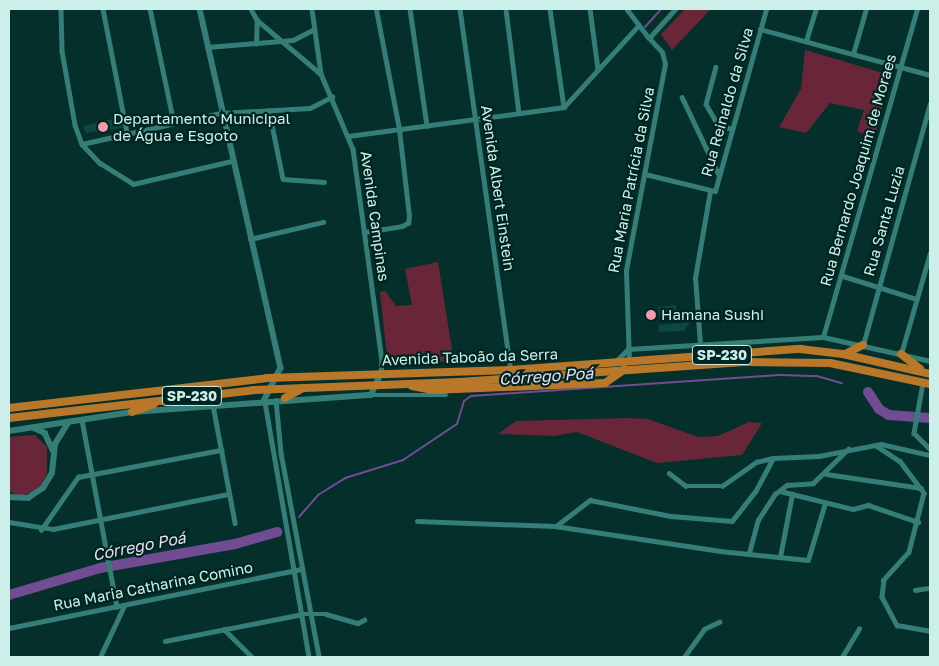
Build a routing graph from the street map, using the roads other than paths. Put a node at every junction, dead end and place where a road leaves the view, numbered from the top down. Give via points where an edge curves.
1 (61, 9) edge
2 (103, 9) edge
3 (150, 9) edge
4 (200, 9) edge
5 (251, 9) edge
6 (312, 9) edge
7 (376, 9) edge
8 (410, 9) edge
9 (460, 9) edge
10 (506, 9) edge
11 (550, 9) edge
12 (590, 9) edge
13 (627, 9) edge
14 (675, 9) edge
15 (766, 9) edge
16 (816, 9) edge
17 (866, 9) edge
18 (917, 9) edge
19 (257, 20) junction
20 (639, 25) junction
21 (760, 29) junction
22 (313, 30) junction
23 (649, 38) junction
24 (282, 41) junction
25 (806, 41) junction
26 (256, 44) junction
27 (207, 47) junction
28 (853, 54) junction
29 (716, 67) dead end
30 (900, 68) junction
31 (598, 69) junction
32 (321, 74) junction
33 (930, 75) edge
34 (332, 97) junction
35 (682, 97) dead end
36 (930, 104) edge
37 (564, 107) junction
38 (269, 110) junction
39 (221, 113) junction
40 (519, 113) junction
41 (475, 118) junction
42 (174, 123) junction
43 (427, 126) junction
44 (399, 129) junction
45 (732, 129) junction
46 (127, 133) junction
47 (348, 136) junction
48 (82, 144) junction
49 (232, 161) junction
50 (645, 174) junction
51 (719, 175) junction
52 (324, 182) dead end
53 (710, 191) junction
54 (324, 222) dead end
55 (365, 232) junction
56 (250, 239) junction
57 (930, 253) edge
58 (842, 276) junction
59 (878, 288) junction
60 (917, 299) junction
61 (823, 337) junction
62 (700, 344) junction
63 (862, 345) junction
64 (628, 349) junction
65 (843, 354) junction
66 (901, 354) junction
67 (702, 361) junction
68 (930, 361) edge
69 (629, 362) junction
70 (612, 365) junction
71 (511, 370) junction
72 (624, 371) junction
73 (381, 373) junction
74 (928, 373) edge
75 (280, 374) junction
76 (376, 384) junction
77 (926, 384) edge
78 (306, 387) junction
79 (272, 389) junction
80 (371, 395) junction
81 (446, 395) dead end
82 (179, 398) junction
83 (285, 398) junction
84 (276, 399) junction
85 (265, 400) junction
86 (212, 405) junction
87 (9, 408) edge
88 (132, 412) junction
89 (9, 418) edge
90 (82, 420) junction
91 (69, 422) junction
92 (52, 425) junction
93 (34, 428) junction
94 (9, 431) edge
95 (48, 438) junction
96 (874, 445) junction
97 (849, 448) junction
98 (930, 448) edge
99 (54, 450) junction
100 (221, 450) junction
101 (281, 453) junction
102 (272, 454) junction
103 (930, 455) edge
104 (773, 458) junction
105 (669, 473) dead end
106 (826, 474) junction
107 (92, 476) junction
108 (920, 488) junction
109 (780, 491) junction
110 (228, 494) junction
111 (792, 494) junction
112 (288, 496) junction
113 (9, 497) edge
114 (280, 497) junction
115 (826, 503) junction
116 (101, 519) junction
117 (417, 520) dead end
118 (9, 522) edge
119 (918, 522) junction
120 (234, 523) dead end
121 (555, 526) junction
122 (41, 530) junction
123 (295, 537) junction
124 (288, 538) junction
125 (749, 553) junction
126 (780, 557) junction
127 (302, 569) junction
128 (294, 571) junction
129 (930, 588) edge
130 (916, 590) dead end
131 (117, 606) junction
132 (124, 606) junction
133 (302, 614) junction
134 (310, 614) junction
135 (364, 620) dead end
136 (719, 622) dead end
137 (9, 628) edge
138 (224, 629) junction
139 (859, 629) dead end
140 (930, 632) edge
141 (164, 641) dead end
142 (100, 657) edge
143 (252, 657) edge
144 (309, 657) edge
145 (319, 657) edge
146 (684, 657) edge
147 (842, 657) edge

1 - 48 street via 62,51
2 - 46 street
3 - 42 street
4 - 27 main road
5 - 19 street
6 - 22 street, Avenida Campinas
7 - 44 street
8 - 43 street
9 - 41 street, Avenida Albert Einstein
10 - 40 street
11 - 37 street
12 - 31 street
13 - 20 street
14 - 23 street
15 - 21 street, Rua Reinaldo da Silva
16 - 25 street
17 - 28 street
18 - 30 street, Rua Bernardo Joaquim de Moraes
19 - 24 street
19 - 26 street
20 - 23 street
20 - 31 street
21 - 25 street
21 - 45 street, Rua Reinaldo da Silva
22 - 24 street
22 - 32 street, Avenida Campinas
23 - 50 street, Rua Maria Patrícia da Silva via 662,52 665,64
24 - 26 street
24 - 32 street
25 - 28 street
26 - 27 street
27 - 39 main road
28 - 30 street
29 - 45 street via 706,104 718,125
30 - 33 street
30 - 58 street, Rua Bernardo Joaquim de Moraes
31 - 37 street
32 - 34 street, Avenida Campinas
34 - 38 street via 310,108
34 - 47 street, Avenida Campinas
35 - 51 street
36 - 59 street, Rua Santa Luzia
37 - 40 street
38 - 39 street
38 - 52 street via 282,176 286,181
39 - 42 street
39 - 49 main road
40 - 41 street
41 - 43 street
41 - 71 street, Avenida Albert Einstein
42 - 46 street
43 - 44 street
44 - 47 street
44 - 55 street via 408,223
45 - 51 street, Rua Reinaldo da Silva
46 - 48 street
47 - 55 street, Avenida Campinas
48 - 49 street via 100,163 132,184
49 - 56 main road
50 - 53 street, Rua Reinaldo da Silva
50 - 64 street, Rua Maria Patrícia da Silva via 626,270
51 - 53 street, Rua Reinaldo da Silva via 715,191
53 - 62 street via 694,278
54 - 56 street
55 - 73 street, Avenida Campinas
56 - 75 main road
57 - 60 street
58 - 59 street
58 - 61 street, Rua Bernardo Joaquim de Moraes
59 - 60 street
59 - 63 street, Rua Santa Luzia
60 - 66 street
61 - 62 street
61 - 63 street
62 - 64 street
62 - 67 street
63 - 65 highway
63 - 66 street
64 - 69 street, Rua Maria Patrícia da Silva
64 - 70 street
65 - 67 highway, Avenida Taboão da Serra / SP-230 via 800,349
65 - 74 highway, Avenida Taboão da Serra / SP-230
66 - 68 street
66 - 74 highway
67 - 69 highway, Avenida Taboão da Serra / SP-230
67 - 72 highway, Avenida Taboão da Serra / SP-230
67 - 77 highway, Avenida Taboão da Serra / SP-230 via 830,363
69 - 70 highway, Avenida Taboão da Serra / SP-230
69 - 72 highway
70 - 71 highway, Avenida Taboão da Serra / SP-230
71 - 73 highway, Avenida Taboão da Serra / SP-230
72 - 76 highway, Avenida Taboão da Serra / SP-230
73 - 75 highway, Avenida Taboão da Serra / SP-230 via 289,377
73 - 76 main road
75 - 79 main road
75 - 87 highway, Avenida Taboão da Serra / SP-230
76 - 78 highway, Avenida Taboão da Serra / SP-230
76 - 80 main road
77 - 98 street via 918,407 915,436
78 - 79 highway, Avenida Taboão da Serra / SP-230
78 - 83 highway
79 - 82 highway, Avenida Taboão da Serra / SP-230
79 - 85 main road
80 - 81 street
80 - 83 main road
82 - 88 highway
82 - 89 highway, Avenida Taboão da Serra / SP-230
83 - 84 main road
84 - 85 main road
84 - 101 street
85 - 86 main road
85 - 102 street
86 - 88 main road
86 - 100 street
88 - 90 main road
90 - 91 main road
90 - 107 street
91 - 92 main road
91 - 99 main road
92 - 93 main road
92 - 95 main road
93 - 94 main road
93 - 95 main road
95 - 99 main road
96 - 97 street
96 - 103 street via 885,444
96 - 108 street via 900,461
97 - 104 street via 819,456
97 - 106 street
99 - 113 main road via 52,473 43,488 28,498
100 - 107 street
100 - 110 street
101 - 102 street
101 - 112 street
102 - 114 street
104 - 105 street via 756,462 722,486 686,486
104 - 121 street via 755,492 732,521 671,516 590,500
106 - 108 street
106 - 109 street via 813,483 786,485
107 - 116 street
107 - 122 street via 78,477 69,484
108 - 119 street via 924,502
109 - 111 street
109 - 125 street via 762,512
110 - 116 street
110 - 120 street
111 - 115 street
111 - 126 street
112 - 114 street
112 - 123 street
114 - 124 street
115 - 119 street via 853,509 868,505
115 - 126 street via 808,560
116 - 122 street
116 - 131 street
117 - 121 street
118 - 122 street
119 - 140 street via 907,556 884,580 882,597 898,625 907,630
121 - 125 street
123 - 124 street
123 - 127 street
124 - 128 street
125 - 126 street
127 - 128 street, Rua Maria Catharina Comino
127 - 134 street
128 - 132 street, Rua Maria Catharina Comino
128 - 133 street
129 - 130 street
131 - 132 street, Rua Maria Catharina Comino
131 - 137 street, Rua Maria Catharina Comino
132 - 142 street
133 - 134 street
133 - 138 street
133 - 144 street
134 - 135 street via 335,616 352,622
134 - 145 street
136 - 146 street via 704,629
138 - 141 street
138 - 143 street
139 - 147 street

